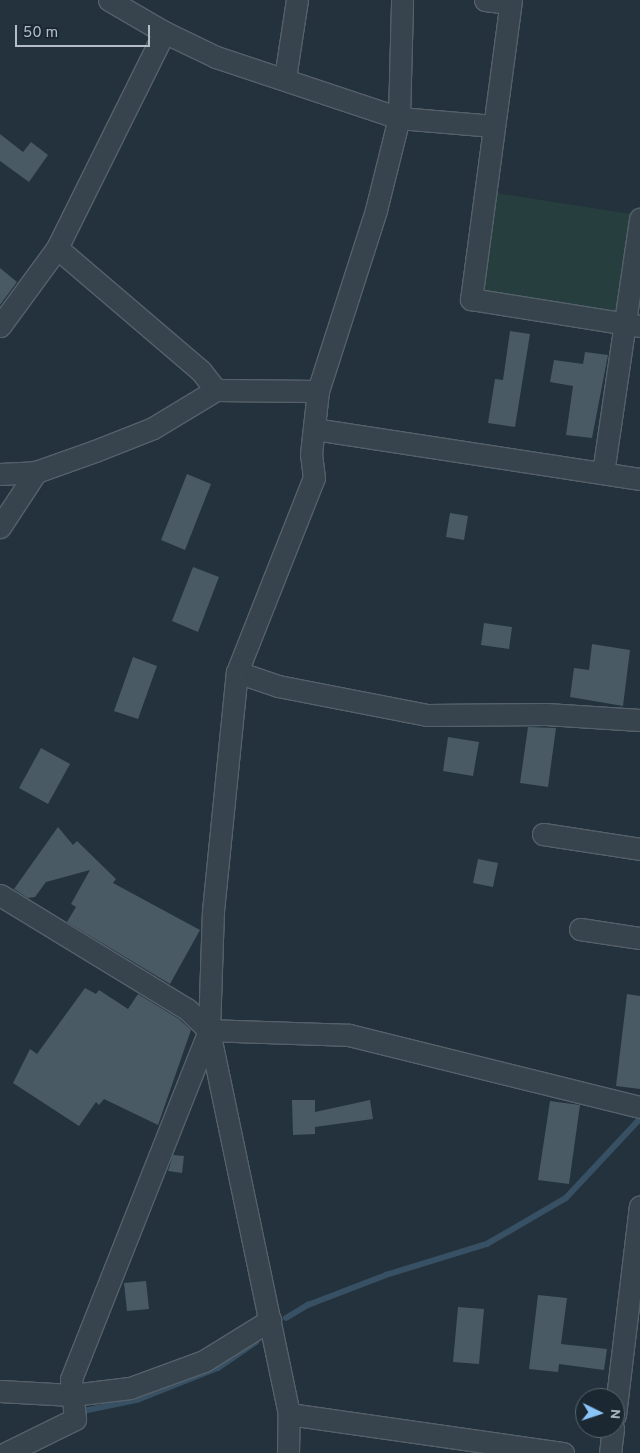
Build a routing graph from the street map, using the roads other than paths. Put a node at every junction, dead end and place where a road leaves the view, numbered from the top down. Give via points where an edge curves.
1 (109, 0) edge
2 (297, 0) edge
3 (402, 0) edge
4 (485, 0) edge
5 (511, 1) edge
6 (131, 6) edge
7 (164, 32) junction
8 (285, 78) junction
9 (399, 118) junction
10 (494, 126) junction
11 (640, 219) edge
12 (57, 248) junction
13 (633, 325) edge
14 (0, 326) edge
15 (216, 390) junction
16 (318, 390) junction
17 (314, 429) junction
18 (36, 472) junction
19 (603, 473) junction
20 (0, 474) edge
21 (640, 478) edge
22 (0, 527) edge
23 (237, 672) junction
24 (640, 720) edge
25 (543, 834) dead end
26 (640, 849) edge
27 (0, 895) edge
28 (580, 929) dead end
29 (640, 938) edge
30 (209, 1030) junction
31 (640, 1107) edge
32 (640, 1206) edge
33 (635, 1294) edge
34 (270, 1320) junction
35 (619, 1388) edge
36 (0, 1391) edge
37 (72, 1395) junction
38 (289, 1414) junction
39 (612, 1438) edge
40 (6, 1453) edge
41 (288, 1453) edge
42 (563, 1453) edge
43 (610, 1453) edge

1 - 6 street
2 - 8 street
3 - 9 street
4 - 5 street
5 - 10 street
6 - 7 street
7 - 8 street via 216,57
7 - 12 street
8 - 9 street
9 - 10 street
9 - 16 street via 376,210
10 - 13 street via 471,299
11 - 13 street
12 - 14 street
12 - 15 street via 201,371
13 - 19 street
15 - 16 street
15 - 18 street via 153,428
16 - 17 street
17 - 19 street
17 - 23 street via 311,454 314,478
18 - 20 street
18 - 22 street
19 - 21 street
23 - 24 street via 278,686 427,715 546,714
23 - 30 street via 213,911
25 - 26 street
27 - 30 street via 187,1008
28 - 29 street
30 - 31 street via 349,1035
30 - 34 street
30 - 37 street via 71,1379
32 - 33 street
33 - 35 street
34 - 37 street via 194,1364 130,1388
34 - 38 street
36 - 37 street
37 - 40 street via 75,1419
38 - 41 street
38 - 42 street
39 - 43 street

